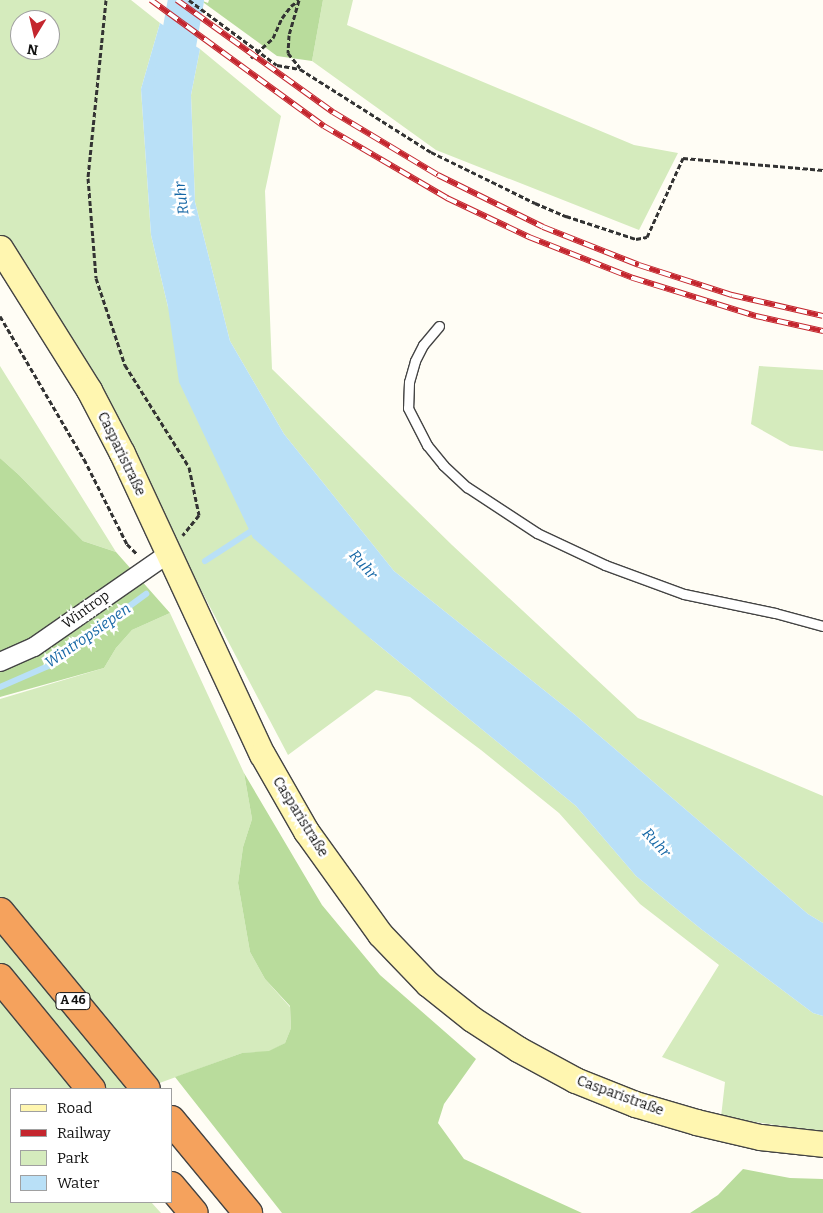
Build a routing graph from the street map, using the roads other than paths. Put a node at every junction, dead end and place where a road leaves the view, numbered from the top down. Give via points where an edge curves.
1 (0, 248) edge
2 (439, 326) dead end
3 (169, 553) junction
4 (823, 626) edge
5 (0, 662) edge
6 (0, 912) edge
7 (0, 978) edge
8 (90, 1088) edge
9 (145, 1088) edge
10 (172, 1121) edge
11 (823, 1144) edge
12 (172, 1187) edge
13 (194, 1213) edge
14 (248, 1213) edge

1 - 3 main road, Casparistraße via 89,390
2 - 4 lane via 415,361 409,382 408,408 426,446 467,487 544,537 613,568 684,594
3 - 5 street, Wintrop via 34,647
3 - 11 main road, Casparistraße via 262,754 306,831 380,934 428,984 472,1019 518,1049 575,1080 613,1096 696,1122 760,1137
6 - 9 highway, A 46
7 - 8 highway
10 - 14 highway
12 - 13 highway

